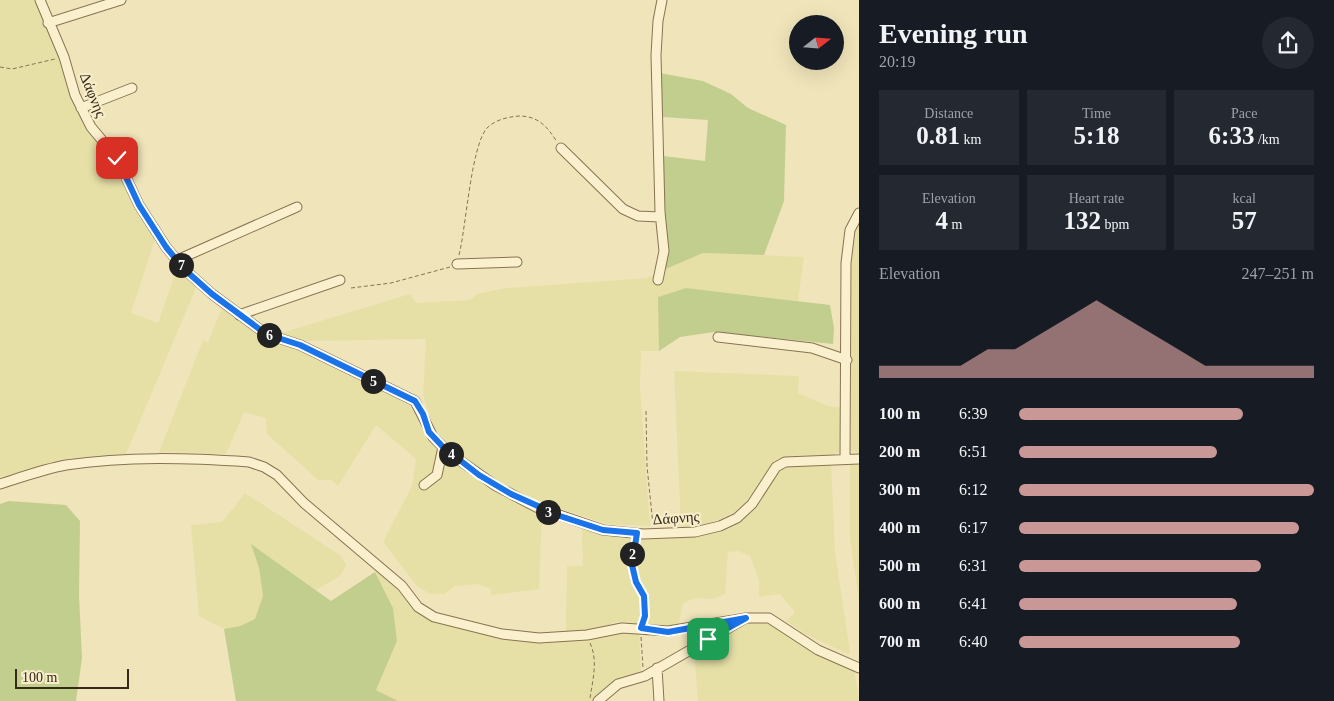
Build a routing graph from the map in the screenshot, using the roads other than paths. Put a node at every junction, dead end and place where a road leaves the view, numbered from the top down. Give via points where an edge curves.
1 (40, 0) edge
2 (121, 0) edge
3 (662, 0) edge
4 (48, 23) junction
5 (132, 88) dead end
6 (81, 108) junction
7 (562, 148) road end
8 (297, 207) dead end
9 (859, 213) edge
10 (660, 217) junction
11 (177, 260) junction
12 (517, 262) dead end
13 (457, 264) road end
14 (340, 280) dead end
15 (658, 280) dead end
16 (239, 315) junction
17 (718, 337) dead end
18 (847, 360) junction
19 (443, 447) junction
20 (845, 460) junction
21 (859, 460) edge
22 (0, 484) edge
23 (424, 485) dead end
24 (746, 618) junction
25 (657, 668) junction
26 (859, 668) edge
27 (598, 701) edge
28 (659, 701) edge

1 - 4 street, Δάφνης
2 - 4 street
3 - 10 street via 656,55
4 - 6 street, Δάφνης via 64,57
5 - 6 street
6 - 11 street, Δάφνης via 91,127 117,158 139,205
7 - 10 street via 623,209 638,216
8 - 11 street
9 - 18 street via 850,230 846,263
10 - 15 street via 664,250
11 - 16 street, Δάφνης
12 - 13 street
14 - 16 street
16 - 19 street, Δάφνης via 266,334 300,345 415,401 429,432
17 - 18 street via 812,348
18 - 20 street
19 - 20 street, Δάφνης via 496,486 536,507 603,530 637,533 695,532 720,526 737,518 752,504 776,467 785,462
19 - 23 street via 437,475
20 - 21 street, Δάφνης
22 - 24 street via 65,466 124,460 249,462 276,474 304,503 402,586 418,607 434,617 502,634 539,638 587,635 622,628 668,632
24 - 25 street
24 - 26 street via 769,618 818,650
25 - 27 street via 618,684
25 - 28 street

